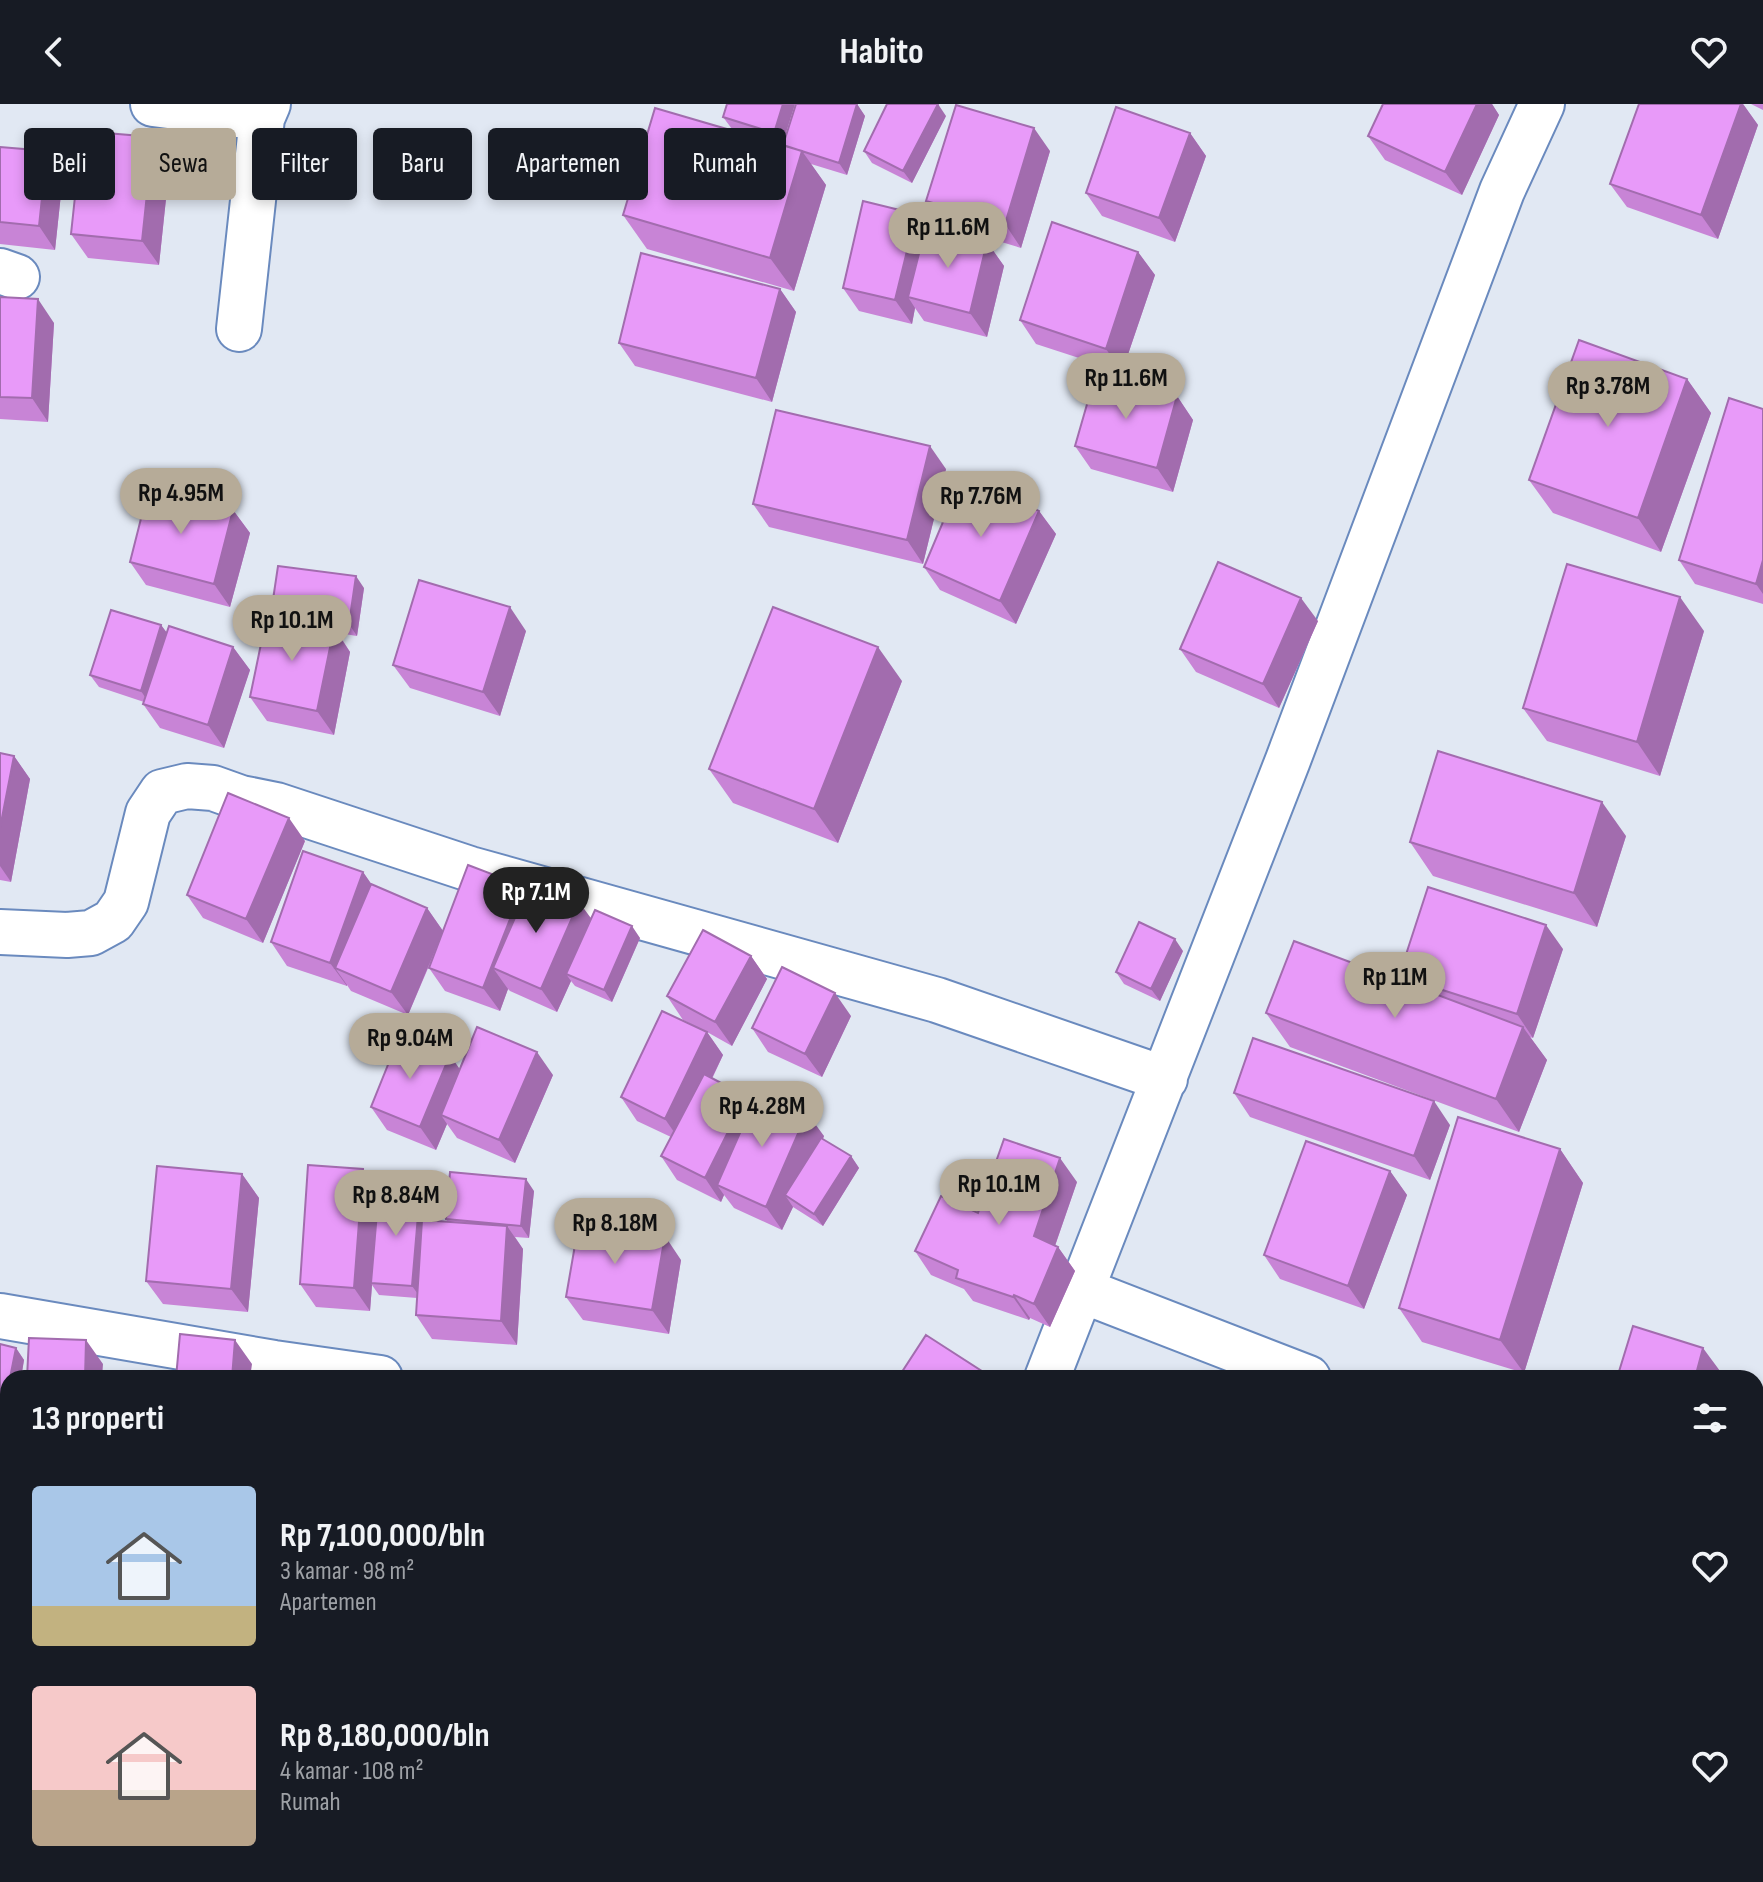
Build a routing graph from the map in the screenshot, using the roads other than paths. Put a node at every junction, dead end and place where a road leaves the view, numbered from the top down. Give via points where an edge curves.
1 (153, 104) edge
2 (1542, 104) edge
3 (265, 111) edge
4 (239, 329) dead end
5 (0, 932) edge
6 (1165, 1079) junction
7 (1081, 1290) junction
8 (0, 1316) edge
9 (323, 1370) edge
10 (1050, 1370) edge
11 (1287, 1370) edge

1 - 3 street
2 - 6 street via 1502,191
3 - 4 street
5 - 6 street via 91,933 113,921 126,902 148,813 162,792 187,786 213,788 470,869 937,1000
6 - 7 street
7 - 10 street
7 - 11 street
8 - 9 street

